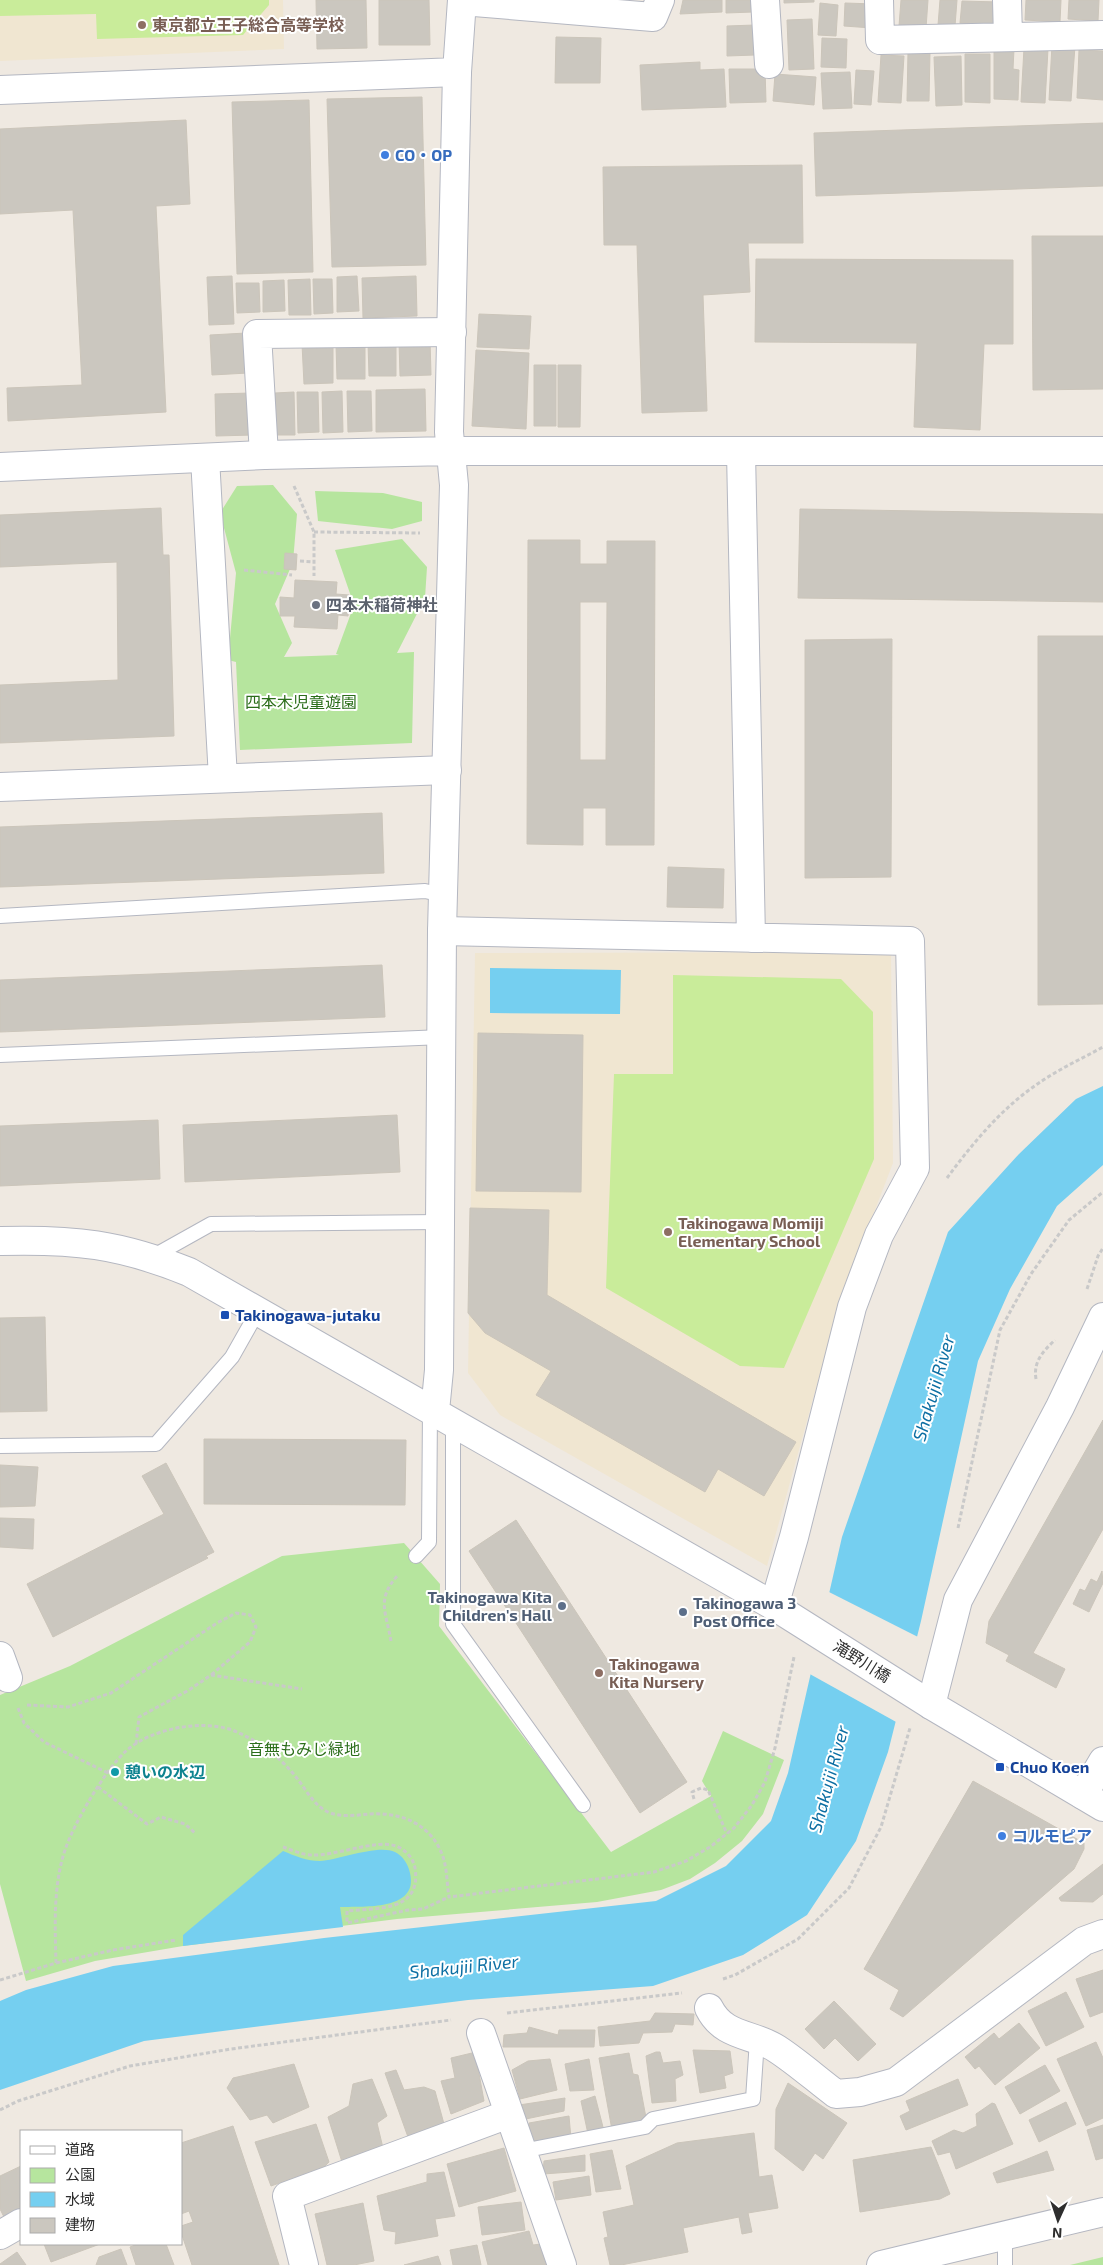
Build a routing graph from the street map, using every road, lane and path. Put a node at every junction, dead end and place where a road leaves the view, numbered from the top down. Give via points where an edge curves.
1 (660, 0) edge
2 (765, 0) edge
3 (879, 0) edge
4 (1007, 0) edge
5 (462, 1) edge
6 (1103, 35) edge
7 (1008, 38) junction
8 (769, 64) dead end
9 (457, 72) junction
10 (0, 90) edge
11 (452, 332) junction
12 (451, 451) junction
13 (1103, 451) edge
14 (741, 452) junction
15 (264, 455) junction
16 (205, 458) junction
17 (0, 467) edge
18 (291, 481) dead end
19 (314, 532) junction
20 (422, 532) dead end
21 (300, 561) dead end
22 (314, 562) junction
23 (212, 563) junction
24 (292, 575) dead end
25 (314, 576) dead end
26 (447, 770) junction
27 (223, 778) junction
28 (0, 787) edge
29 (443, 895) junction
30 (0, 916) edge
31 (442, 930) junction
32 (751, 938) junction
33 (443, 1037) junction
34 (1103, 1047) edge
35 (0, 1055) edge
36 (942, 1185) dead end
37 (1103, 1192) edge
38 (441, 1222) junction
39 (0, 1241) edge
40 (152, 1257) junction
41 (258, 1310) junction
42 (1103, 1317) edge
43 (439, 1414) junction
44 (0, 1446) edge
45 (956, 1533) dead end
46 (416, 1556) joint
47 (774, 1606) junction
48 (391, 1641) dead end
49 (794, 1654) dead end
50 (211, 1675) junction
51 (302, 1689) dead end
52 (919, 1697) junction
53 (136, 1745) junction
54 (1103, 1761) edge
55 (108, 1773) junction
56 (98, 1787) junction
57 (694, 1799) dead end
58 (1093, 1801) edge
59 (583, 1805) dead end
60 (195, 1833) dead end
61 (727, 1834) junction
62 (283, 1847) dead end
63 (448, 1897) junction
64 (1103, 1934) edge
65 (176, 1940) dead end
66 (56, 1963) junction
67 (0, 1980) edge
68 (718, 1981) dead end
69 (687, 1991) dead end
70 (709, 2008) dead end
71 (505, 2014) dead end
72 (456, 2019) dead end
73 (481, 2033) dead end
74 (757, 2040) junction
75 (0, 2110) edge
76 (509, 2114) junction
77 (522, 2151) junction
78 (1103, 2212) edge
79 (20, 2224) edge
80 (0, 2235) edge
81 (1005, 2236) junction
82 (304, 2265) edge
83 (562, 2265) edge
84 (881, 2265) edge
85 (1005, 2265) edge

1 - 5 street via 653,17
2 - 8 street
3 - 7 street via 880,40
4 - 7 street
5 - 9 street
6 - 7 street
9 - 10 street
9 - 11 street
11 - 12 street
11 - 15 street via 257,334
12 - 14 street
12 - 15 street
12 - 26 street via 454,485
13 - 14 street
14 - 32 street
15 - 16 street
16 - 17 street
16 - 23 street
18 - 19 path
19 - 20 path
19 - 22 path
21 - 22 path
22 - 25 path
23 - 24 path via 257,573
23 - 27 street
26 - 27 street
26 - 29 street
27 - 28 street
29 - 30 lane via 425,891
29 - 31 street
31 - 32 street
31 - 33 street
32 - 47 street via 910,941 915,1168 880,1235 852,1307
33 - 35 lane
33 - 38 street
34 - 36 path via 1036,1085 999,1116
37 - 45 path via 1069,1220 1031,1274 1000,1330
38 - 40 lane via 211,1224
38 - 43 street
39 - 40 street, 滝野川橋 via 79,1242 113,1246
40 - 41 street, 滝野川橋 via 189,1272
41 - 43 street, 滝野川橋
41 - 44 lane via 232,1357 156,1444
42 - 52 street via 1060,1407 958,1600
43 - 46 lane via 429,1542
43 - 47 street, 滝野川橋
43 - 59 lane via 453,1624
46 - 48 path via 389,1584 383,1599
47 - 52 street, 滝野川橋
49 - 61 path via 776,1748 766,1782 752,1805
50 - 51 path
50 - 53 path via 139,1717
50 - 55 path via 250,1642 256,1627 250,1615 236,1613 217,1622 111,1693 68,1707 16,1704 24,1723 44,1742
52 - 58 street, 滝野川橋
52 - 68 path via 881,1827 849,1888 798,1939 736,1975
53 - 55 path via 127,1750
53 - 63 path via 160,1731 197,1724 235,1730 267,1748 326,1812 347,1816 383,1813 406,1818 424,1828 438,1844 444,1861
54 - 58 street
55 - 56 path
56 - 60 path via 147,1824 161,1817 185,1824
56 - 66 path via 65,1850 55,1908
57 - 61 path via 692,1792 701,1788 708,1790
61 - 63 path via 686,1861 654,1872
62 - 63 path via 311,1855 380,1845 395,1845 406,1851 414,1862 416,1879 413,1892 403,1904 347,1911 347,1923 423,1909
64 - 74 street via 1084,1941 896,2082 860,2092 836,2094 776,2048
65 - 66 path
66 - 67 path
69 - 71 path
70 - 74 street via 715,2020 743,2037
72 - 75 path via 130,2066 18,2101
73 - 76 street
74 - 77 lane via 753,2099 653,2119 645,2127
76 - 77 street
76 - 82 street via 287,2196
77 - 83 street
78 - 81 street
79 - 80 street
81 - 84 street
81 - 85 lane

